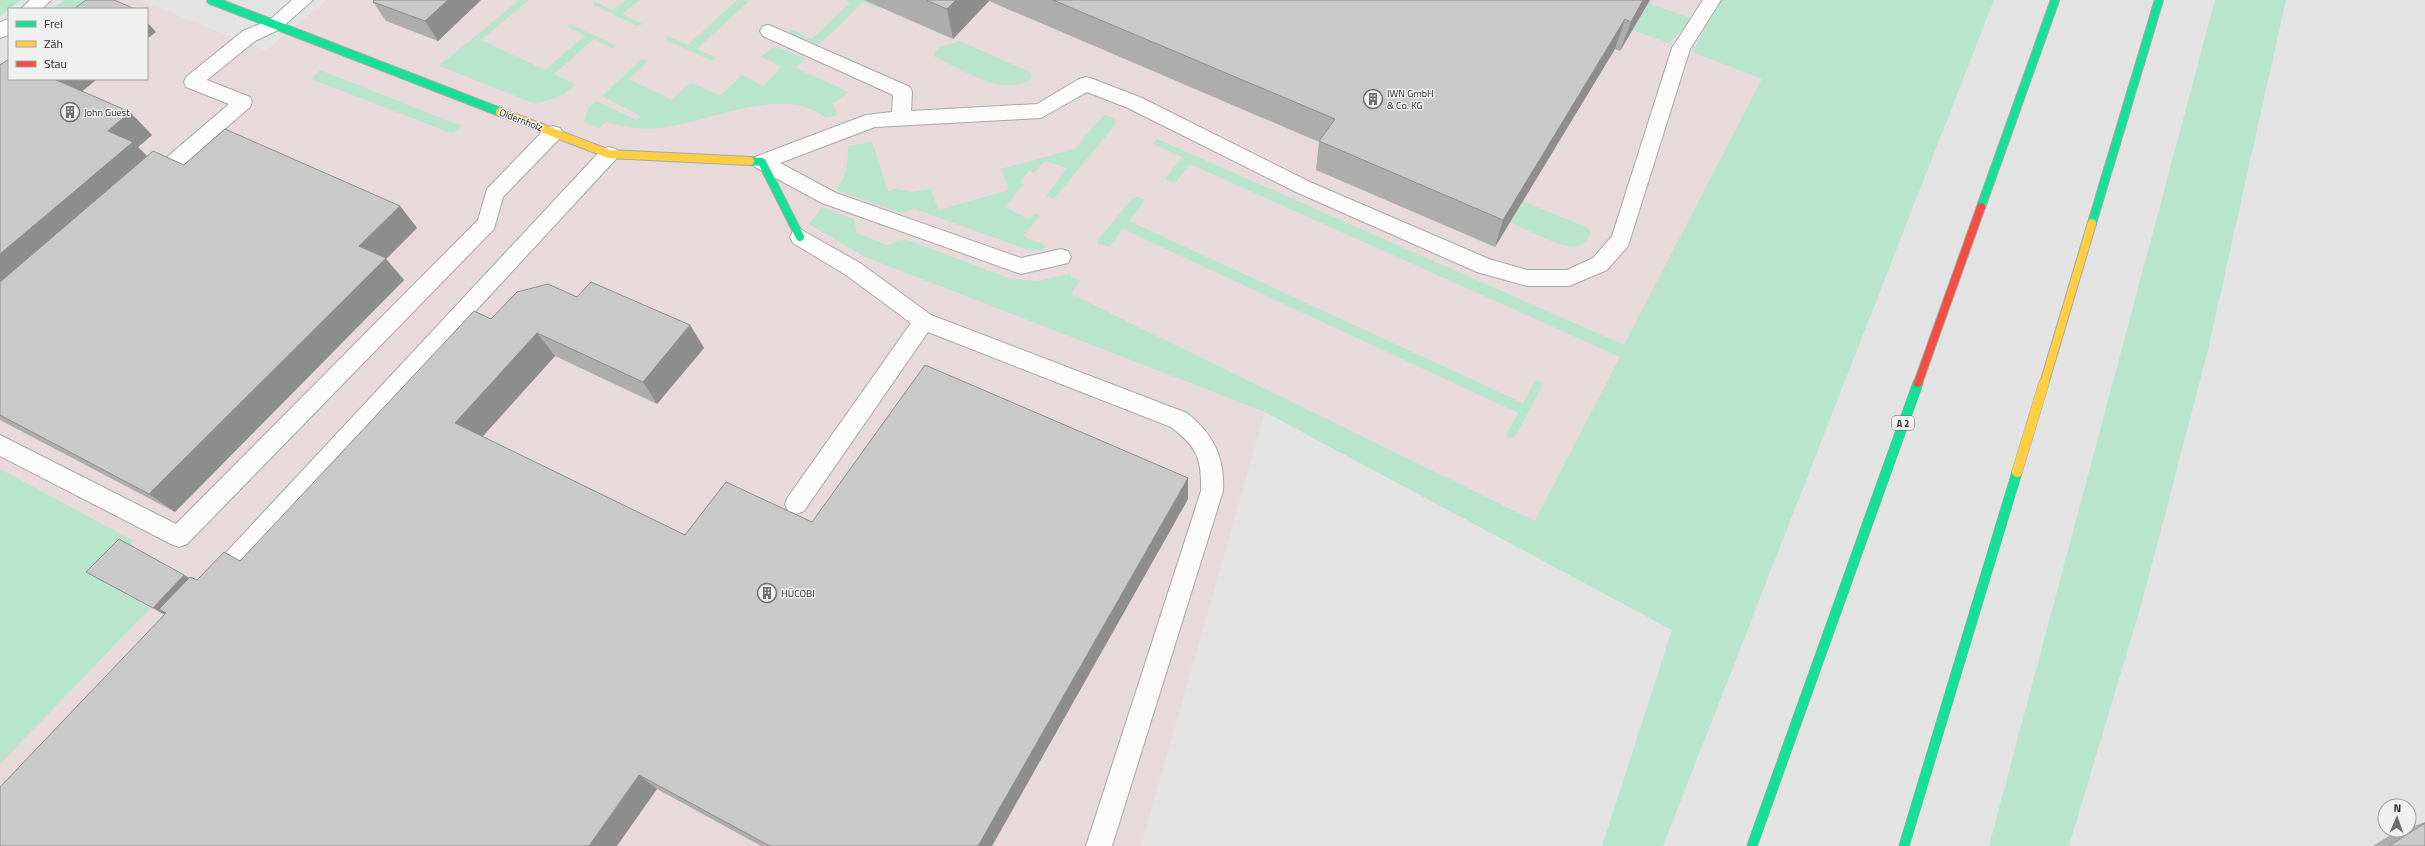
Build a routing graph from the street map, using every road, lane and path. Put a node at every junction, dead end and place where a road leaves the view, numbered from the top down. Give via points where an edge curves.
1 (42, 0) edge
2 (211, 0) edge
3 (304, 0) edge
4 (1712, 0) edge
5 (2054, 0) edge
6 (2159, 0) edge
7 (31, 8) edge
8 (274, 24) junction
9 (8, 26) edge
10 (769, 31) dead end
11 (0, 32) edge
12 (901, 119) junction
13 (552, 133) junction
14 (609, 154) junction
15 (762, 162) junction
16 (136, 194) edge
17 (800, 237) joint
18 (1061, 257) dead end
19 (924, 321) junction
20 (0, 445) edge
21 (796, 504) dead end
22 (198, 599) edge
23 (1099, 846) edge
24 (1752, 846) edge
25 (1904, 846) edge

1 - 7 street
2 - 8 main road, Oldernholz
3 - 8 street
4 - 12 street via 1681,48 1621,240 1600,264 1569,278 1527,278 1484,266 1303,187 1135,103 1086,84 1041,112
5 - 24 main road, A 2
6 - 25 main road
8 - 13 main road, Oldernholz
8 - 16 street via 249,36 193,82 243,102
9 - 11 street
10 - 12 street via 903,92
12 - 15 street via 873,120
13 - 14 main road, Oldernholz
13 - 20 street via 494,194 487,223 179,537
14 - 15 main road, Oldernholz
14 - 22 street
15 - 17 main road
15 - 18 street via 829,198 1021,266
17 - 19 street via 853,269
19 - 21 street
19 - 23 street via 1179,420 1196,433 1209,451 1214,470 1212,491

